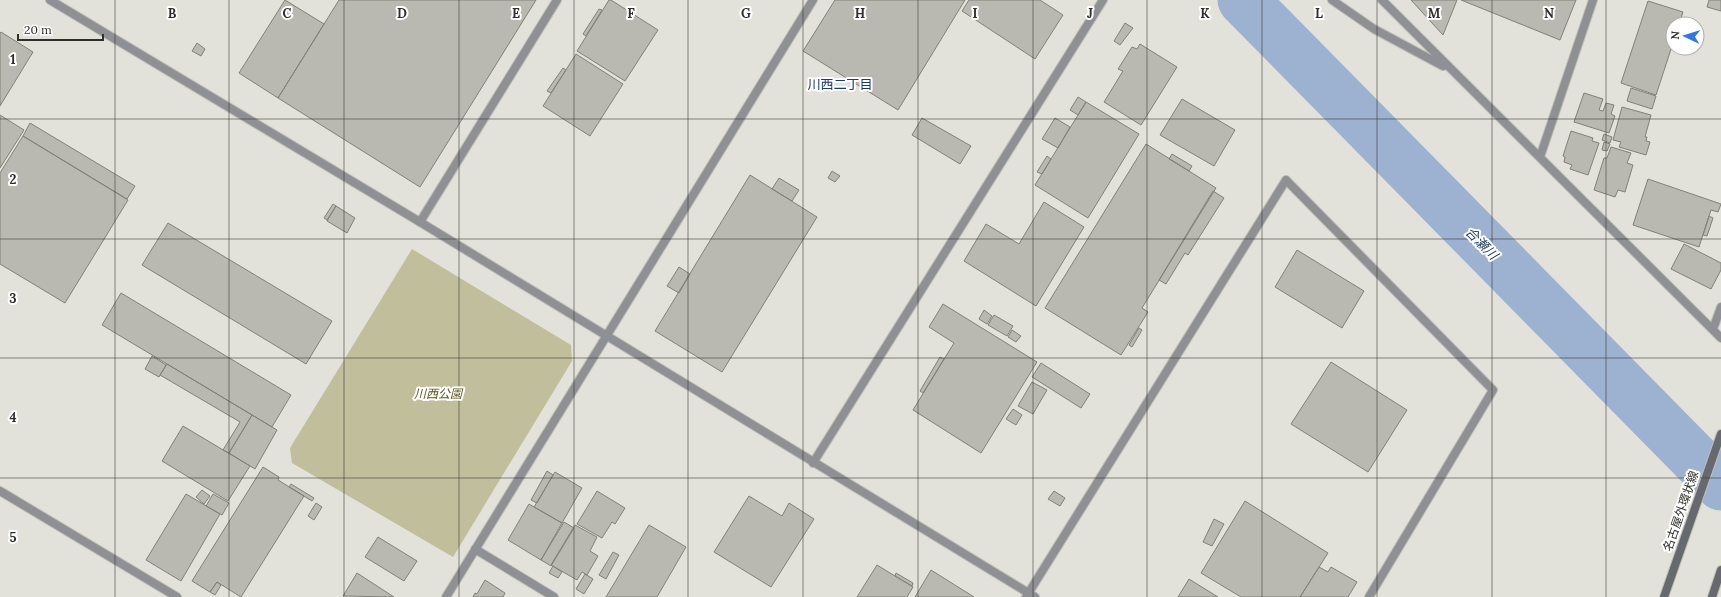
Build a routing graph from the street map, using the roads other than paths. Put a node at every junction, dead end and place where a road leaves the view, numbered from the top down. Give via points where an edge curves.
1 (50, 0) edge
2 (557, 0) edge
3 (813, 0) edge
4 (1103, 0) edge
5 (1332, 0) edge
6 (1382, 0) edge
7 (1593, 0) edge
8 (1450, 70) junction
9 (1540, 157) junction
10 (420, 222) junction
11 (1721, 307) edge
12 (1713, 329) junction
13 (607, 336) junction
14 (1721, 338) edge
15 (1721, 434) edge
16 (813, 463) junction
17 (0, 490) edge
18 (475, 549) junction
19 (1721, 570) edge
20 (1030, 596) edge
21 (177, 597) edge
22 (446, 597) edge
23 (554, 597) edge
24 (1369, 597) edge
25 (1664, 597) edge
26 (1712, 597) edge

1 - 10 street
2 - 10 street
3 - 13 street
4 - 16 street
5 - 8 street via 1374,29
6 - 8 street
7 - 9 street
8 - 9 street
9 - 12 street
10 - 13 street
11 - 12 street
12 - 14 street
13 - 16 street
13 - 18 street
15 - 25 main road, 名古屋外環状線
16 - 20 street
17 - 21 street
18 - 22 street
18 - 23 street
19 - 26 main road
20 - 24 street via 1286,180 1493,390

